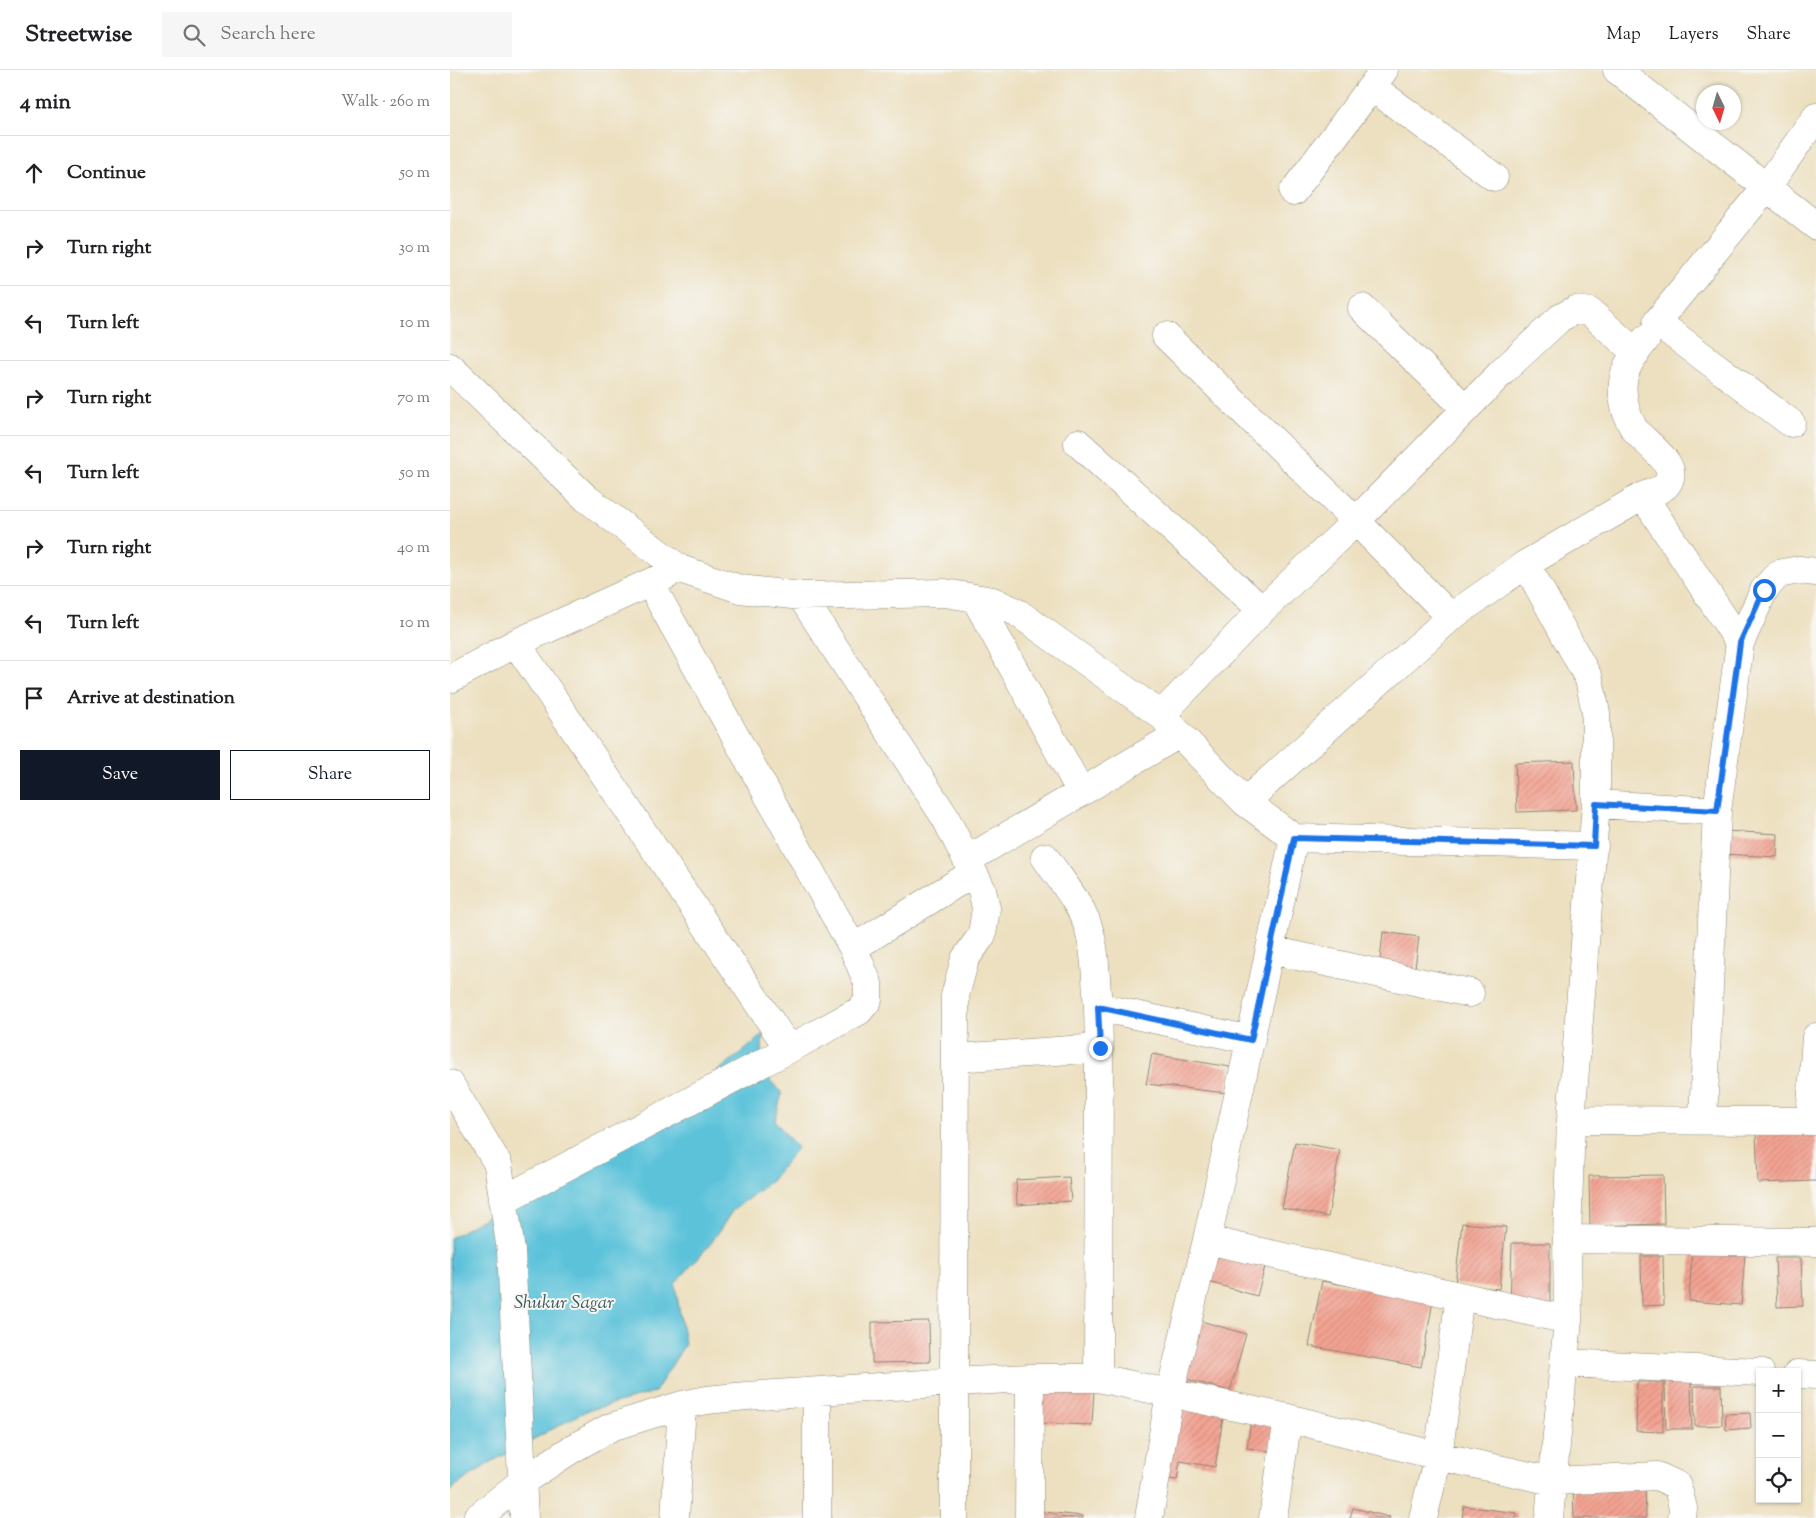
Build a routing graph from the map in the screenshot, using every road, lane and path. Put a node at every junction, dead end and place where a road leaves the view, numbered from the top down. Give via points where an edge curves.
1 (1617, 70) edge
2 (1378, 78) edge
3 (1816, 117) edge
4 (1494, 177) dead end
5 (1766, 188) junction
6 (1293, 192) dead end
7 (1816, 226) edge
8 (1362, 308) dead end
9 (1657, 322) junction
10 (1166, 336) dead end
11 (1636, 353) junction
12 (450, 367) edge
13 (1466, 409) junction
14 (1791, 423) dead end
15 (1078, 443) dead end
16 (1644, 496) junction
17 (1356, 521) junction
18 (1526, 564) junction
19 (680, 570) junction
20 (1816, 572) edge
21 (650, 583) junction
22 (801, 596) junction
23 (975, 598) junction
24 (1262, 610) junction
25 (1451, 617) junction
26 (516, 643) junction
27 (1740, 643) junction
28 (450, 679) edge
29 (1170, 725) junction
30 (1081, 792) junction
31 (1245, 802) junction
32 (1596, 804) junction
33 (1717, 811) junction
34 (1294, 838) junction
35 (1594, 846) junction
36 (1046, 857) dead end
37 (970, 866) junction
38 (853, 948) junction
39 (1270, 950) junction
40 (1470, 993) dead end
41 (1098, 1007) junction
42 (1816, 1037) edge
43 (1251, 1040) junction
44 (1100, 1048) junction
45 (789, 1049) junction
46 (956, 1058) junction
47 (450, 1084) edge
48 (1702, 1119) junction
49 (1571, 1120) junction
50 (1813, 1120) edge
51 (503, 1200) junction
52 (1567, 1239) junction
53 (1207, 1240) junction
54 (1816, 1242) edge
55 (1460, 1296) junction
56 (1568, 1320) junction
57 (1564, 1363) junction
58 (1756, 1372) edge
59 (1801, 1374) edge
60 (1816, 1375) edge
61 (1030, 1378) junction
62 (1098, 1378) junction
63 (954, 1382) junction
64 (817, 1392) junction
65 (1170, 1393) junction
66 (682, 1405) junction
67 (1288, 1418) junction
68 (1438, 1456) junction
69 (523, 1481) junction
70 (1553, 1481) junction
71 (477, 1518) edge
72 (524, 1518) edge
73 (675, 1518) edge
74 (816, 1518) edge
75 (954, 1518) edge
76 (1029, 1518) edge
77 (1149, 1518) edge
78 (1273, 1518) edge
79 (1423, 1518) edge
80 (1549, 1518) edge
81 (1682, 1518) edge

1 - 5 street
2 - 4 street
2 - 6 street
3 - 5 street
5 - 7 street
5 - 9 street
8 - 13 street
9 - 11 street
9 - 14 street
10 - 17 street
11 - 13 street via 1590,312 1575,310 1560,318
11 - 16 street via 1628,364 1623,383 1625,405 1633,427 1669,464 1671,476 1666,486
12 - 19 street via 586,498
13 - 17 street
15 - 24 street
16 - 18 street
16 - 27 street
17 - 24 street
17 - 25 street
18 - 25 street
18 - 32 street via 1589,679 1596,713
19 - 21 street
19 - 22 street via 740,589
20 - 27 street via 1799,570 1778,574 1764,590
21 - 26 street
21 - 38 street
22 - 23 street via 945,593
22 - 37 street via 945,818
23 - 29 street via 993,601 1018,613
23 - 30 street
24 - 29 street
25 - 31 street
26 - 28 street
26 - 45 street
27 - 33 street
29 - 30 street
29 - 31 street
30 - 37 street
31 - 34 street
32 - 33 street
32 - 35 street
33 - 48 street
34 - 35 street
34 - 39 street
35 - 49 street
36 - 41 street via 1082,912 1088,927 1093,945
37 - 38 street
37 - 46 street via 982,890 986,908 982,935 965,959 955,996
38 - 45 street via 868,984 868,1000 859,1011
39 - 40 street
39 - 43 street
41 - 43 street
41 - 44 street
42 - 50 street
43 - 53 street
44 - 46 street
44 - 62 street
45 - 51 street
46 - 63 street
47 - 51 street via 498,1164
48 - 49 street
48 - 50 street
49 - 52 street
51 - 69 street via 511,1251
52 - 54 street
52 - 56 street
53 - 55 street
53 - 65 street
55 - 56 street
55 - 68 street
56 - 57 street
57 - 58 street
57 - 70 street
59 - 60 street
61 - 62 street
61 - 63 street
61 - 76 street
62 - 65 street
63 - 64 street
63 - 75 street
64 - 66 street via 707,1400
64 - 74 street
65 - 67 street
65 - 77 street
66 - 69 street via 611,1427
66 - 73 street
67 - 68 street
67 - 78 street
68 - 70 street
68 - 79 street
69 - 71 street
69 - 72 street
70 - 80 street
70 - 81 street via 1657,1476 1677,1485

